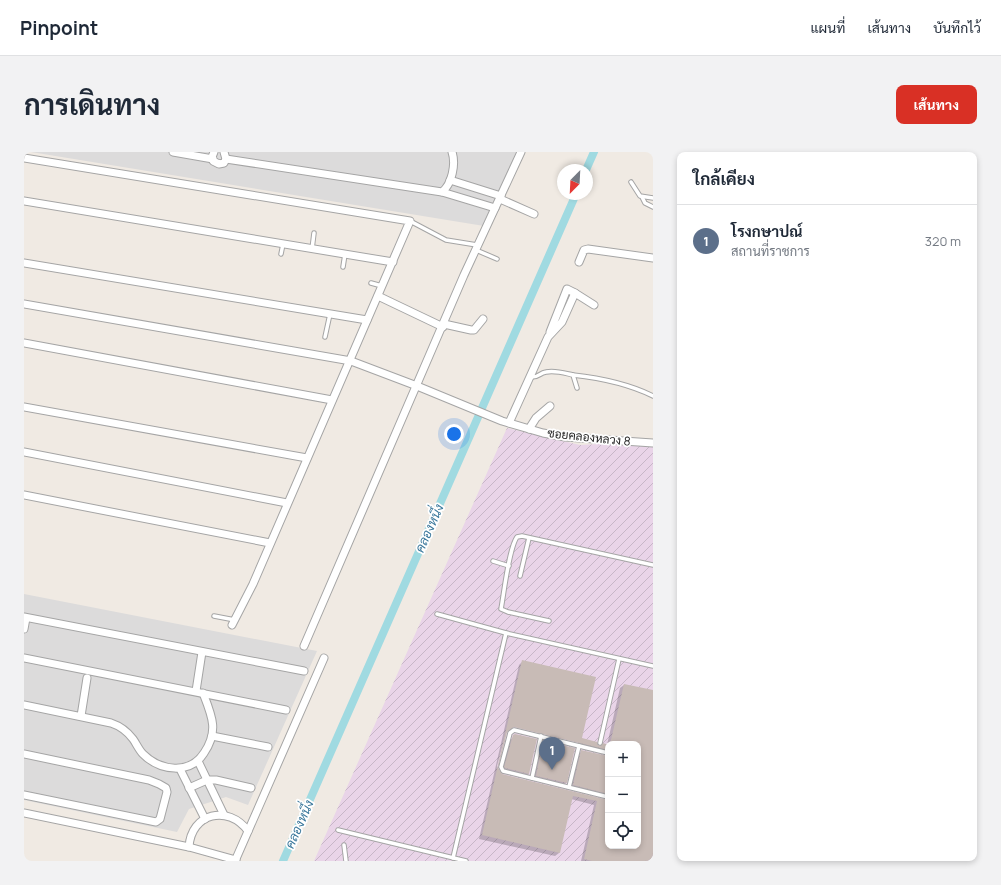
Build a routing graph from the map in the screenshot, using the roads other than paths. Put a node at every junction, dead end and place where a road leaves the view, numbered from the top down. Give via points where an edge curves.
1 (173, 152) edge
2 (452, 152) edge
3 (521, 152) edge
4 (213, 155) edge
5 (225, 155) edge
6 (24, 158) edge
7 (450, 180) junction
8 (631, 182) dead end
9 (442, 192) junction
10 (500, 197) junction
11 (642, 197) junction
12 (653, 198) edge
13 (24, 201) edge
14 (496, 208) junction
15 (653, 208) edge
16 (534, 214) dead end
17 (410, 221) junction
18 (314, 233) dead end
19 (283, 244) junction
20 (312, 248) junction
21 (477, 248) junction
22 (281, 254) dead end
23 (345, 254) junction
24 (653, 258) edge
25 (497, 259) dead end
26 (24, 262) edge
27 (393, 262) junction
28 (579, 262) dead end
29 (343, 267) dead end
30 (370, 283) dead end
31 (382, 286) junction
32 (378, 296) junction
33 (24, 304) edge
34 (594, 305) dead end
35 (330, 314) junction
36 (483, 319) dead end
37 (368, 320) junction
38 (443, 325) junction
39 (325, 337) dead end
40 (24, 343) edge
41 (351, 361) junction
42 (573, 375) junction
43 (529, 377) junction
44 (417, 386) junction
45 (576, 388) dead end
46 (653, 396) edge
47 (332, 400) junction
48 (550, 406) dead end
49 (24, 407) edge
50 (510, 423) junction
51 (529, 429) junction
52 (653, 443) edge
53 (24, 452) edge
54 (307, 458) junction
55 (24, 495) edge
56 (287, 503) junction
57 (529, 538) junction
58 (270, 543) junction
59 (493, 561) dead end
60 (653, 565) edge
61 (509, 566) junction
62 (520, 576) dead end
63 (436, 614) dead end
64 (214, 616) dead end
65 (25, 618) edge
66 (549, 622) dead end
67 (233, 623) joint
68 (24, 629) edge
69 (506, 633) junction
70 (304, 646) dead end
71 (202, 652) junction
72 (24, 658) edge
73 (324, 658) dead end
74 (619, 658) junction
75 (653, 666) edge
76 (304, 671) dead end
77 (87, 678) dead end
78 (199, 692) junction
79 (24, 705) edge
80 (286, 710) dead end
81 (80, 716) junction
82 (212, 736) junction
83 (541, 736) junction
84 (580, 746) junction
85 (268, 747) dead end
86 (600, 747) junction
87 (605, 751) edge
88 (24, 754) edge
89 (198, 761) junction
90 (180, 769) junction
91 (532, 778) junction
92 (207, 780) junction
93 (569, 787) junction
94 (189, 788) junction
95 (251, 788) dead end
96 (24, 795) edge
97 (605, 795) edge
98 (24, 813) edge
99 (224, 815) junction
100 (204, 819) junction
101 (338, 830) dead end
102 (248, 831) junction
103 (344, 845) dead end
104 (189, 847) junction
105 (453, 858) junction
106 (235, 860) edge
107 (346, 861) edge
108 (466, 861) edge

1 - 4 street
2 - 7 street via 454,159
3 - 10 street
4 - 5 street via 215,163 219,164 224,163
5 - 9 street
6 - 17 street
7 - 9 street
7 - 10 street
8 - 11 lane
9 - 14 street
10 - 14 street
10 - 16 street
11 - 12 lane
11 - 15 lane via 645,203
13 - 19 street
14 - 21 street
17 - 21 lane via 446,240
17 - 27 street
18 - 20 lane
19 - 20 street
19 - 22 lane
20 - 23 street
21 - 25 lane
21 - 38 street
23 - 27 street
23 - 29 lane
24 - 28 street via 588,249 584,250
26 - 35 street
27 - 31 street
30 - 31 lane
31 - 32 street
32 - 37 street
32 - 38 street
33 - 41 street, ซอยคลองหลวง 8
34 - 43 street via 575,293 562,322 548,337
35 - 37 street
35 - 39 lane
36 - 38 street via 474,330
37 - 41 street
38 - 44 street
40 - 47 street
41 - 44 street, ซอยคลองหลวง 8
41 - 47 street
42 - 43 lane via 546,372 535,378
42 - 45 lane
42 - 46 lane via 634,387
43 - 50 street
44 - 50 street, ซอยคลองหลวง 8
44 - 70 street
47 - 54 street
48 - 51 street via 536,418
49 - 54 street
50 - 51 street, ซอยคลองหลวง 8
51 - 52 street, ซอยคลองหลวง 8 via 565,437
53 - 56 street
54 - 56 street
55 - 58 street
56 - 58 street
57 - 60 lane
57 - 61 lane via 517,537
57 - 62 lane
58 - 67 street
59 - 61 lane
61 - 66 lane via 502,610
63 - 69 lane
64 - 67 lane
65 - 68 street
65 - 71 street
69 - 74 lane
69 - 105 lane
71 - 76 street
71 - 78 street
72 - 78 street
73 - 102 street
74 - 75 lane
74 - 86 lane
77 - 81 street
78 - 80 street
78 - 82 street via 212,717
79 - 81 street
81 - 90 street via 121,727 132,737 142,753 154,763
82 - 85 street
82 - 89 street
83 - 84 lane
83 - 91 lane
83 - 91 lane via 512,731 508,737 501,768 503,771
84 - 86 lane
84 - 93 lane
86 - 87 lane
88 - 96 street via 149,780 166,788 167,792 160,819 156,822
89 - 90 street
89 - 92 street
90 - 94 street
91 - 93 lane
92 - 94 street
92 - 95 street
92 - 99 street
93 - 97 lane
94 - 100 street
98 - 104 street
99 - 100 street
99 - 102 street via 243,824
100 - 104 street via 191,833
101 - 105 lane
102 - 106 street
103 - 107 lane
104 - 106 street
105 - 108 lane

